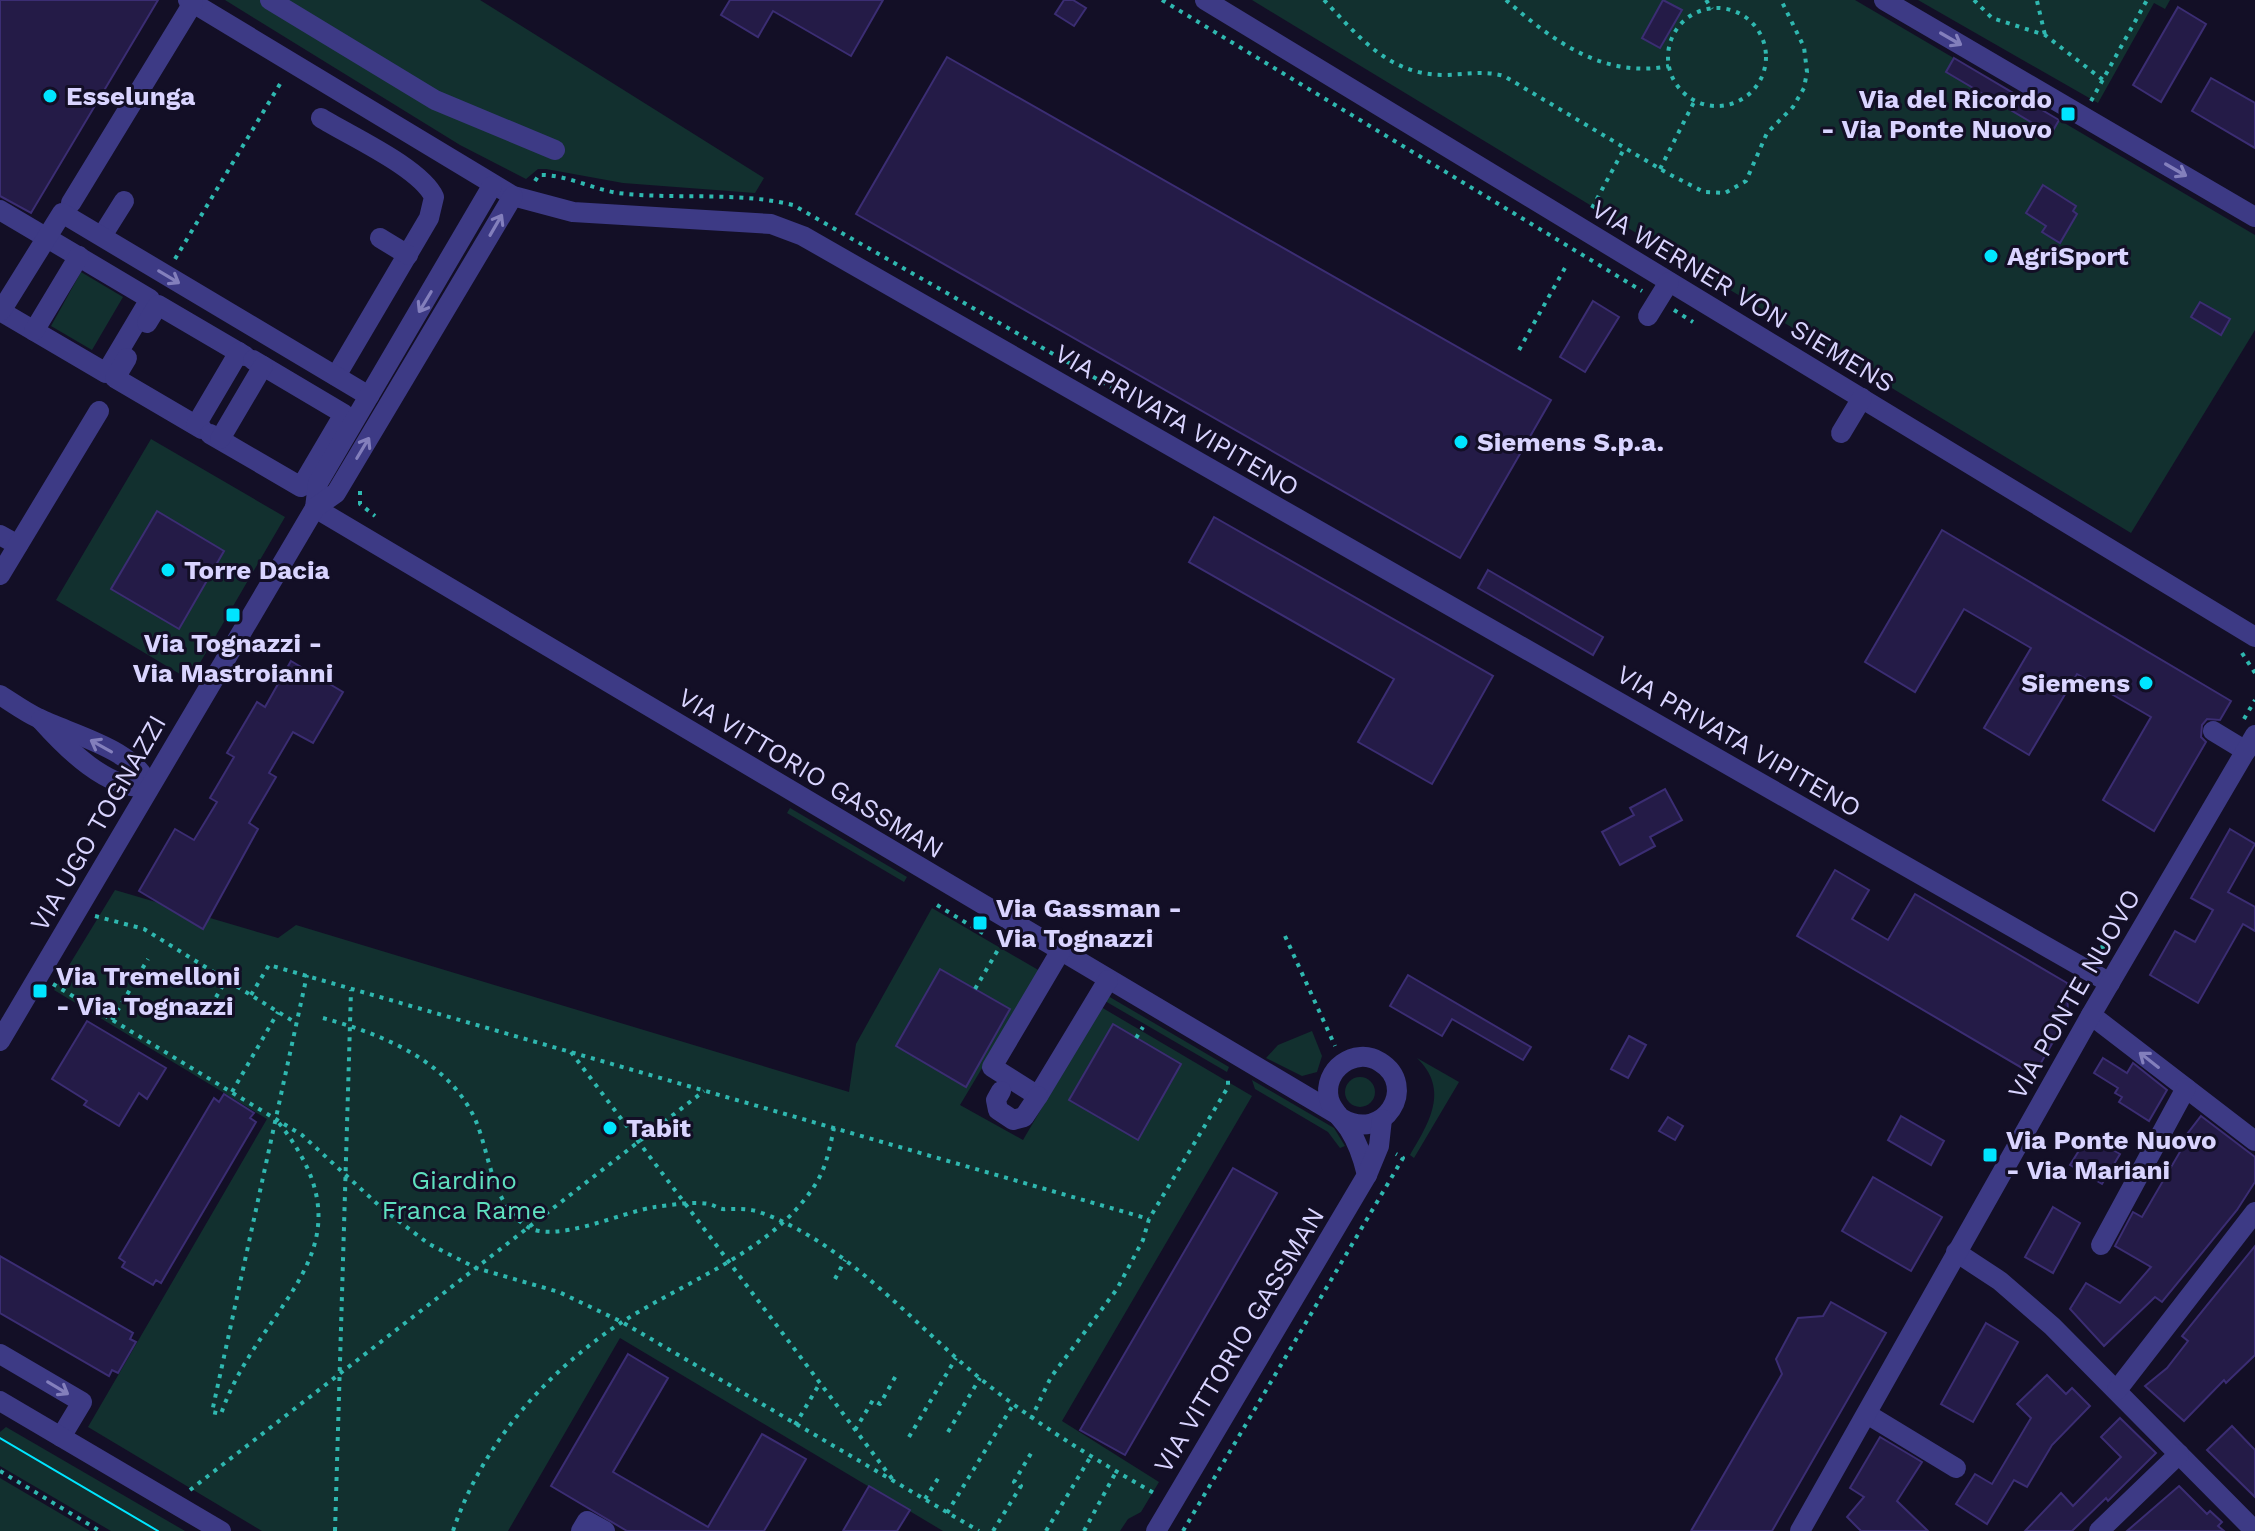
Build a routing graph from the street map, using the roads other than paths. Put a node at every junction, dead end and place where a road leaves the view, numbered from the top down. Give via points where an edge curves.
1 (270, 0) edge
2 (1205, 0) edge
3 (1884, 0) edge
4 (191, 2) edge
5 (321, 118) dead end
6 (555, 150) dead end
7 (492, 186) junction
8 (513, 196) junction
9 (124, 201) dead end
10 (71, 203) dead end
11 (0, 210) edge
12 (2255, 217) edge
13 (102, 236) junction
14 (47, 237) junction
15 (380, 238) dead end
16 (408, 255) junction
17 (79, 256) junction
18 (1669, 282) junction
19 (1, 311) edge
20 (1648, 316) dead end
21 (34, 331) junction
22 (250, 359) junction
23 (336, 376) junction
24 (369, 396) junction
25 (1862, 398) junction
26 (99, 411) dead end
27 (207, 432) junction
28 (1841, 433) dead end
29 (315, 508) junction
30 (9, 540) edge
31 (0, 575) edge
32 (2255, 637) edge
33 (0, 695) edge
34 (2213, 731) dead end
35 (2244, 743) edge
36 (148, 787) junction
37 (1060, 952) junction
38 (1108, 980) junction
39 (2110, 983) junction
40 (2091, 1015) junction
41 (0, 1041) edge
42 (1330, 1080) junction
43 (1280, 1081) junction
44 (2186, 1088) junction
45 (1001, 1091) dead end
46 (1038, 1096) junction
47 (1340, 1117) junction
48 (1382, 1119) junction
49 (2255, 1141) edge
50 (1367, 1175) junction
51 (2255, 1212) edge
52 (2101, 1245) dead end
53 (1956, 1252) junction
54 (0, 1354) edge
55 (2117, 1390) junction
56 (0, 1401) edge
57 (1867, 1414) junction
58 (61, 1437) junction
59 (2179, 1454) junction
60 (1956, 1468) dead end
61 (2250, 1526) edge
62 (1807, 1528) edge
63 (221, 1531) edge
64 (581, 1531) edge
65 (605, 1531) edge
66 (1156, 1531) edge
67 (2099, 1531) edge

1 - 6 street via 446,106
2 - 18 street, VIA WERNER VON SIEMENS
3 -> 12 street
4 - 7 street, VIA PRIVATA VIPITENO
4 - 10 street
5 - 16 street via 431,190 432,212
7 - 8 street, VIA PRIVATA VIPITENO
7 -> 24 street, VIA UGO TOGNAZZI
29 -> 8 street, VIA UGO TOGNAZZI via 336,493
8 - 39 street, VIA PRIVATA VIPITENO via 573,212 771,224 803,236
9 - 13 street
11 - 14 street
13 - 14 street via 62,213
13 -> 23 street
14 - 17 street
14 - 19 street
15 - 16 street
16 - 23 street
17 - 21 street
17 - 21 street via 150,299 106,373
18 - 20 street
18 - 25 street, VIA WERNER VON SIEMENS
19 - 21 street
22 - 27 street
22 - 27 street
22 - 27 street via 158,305 129,354 115,378
22 - 27 street via 344,414 301,487
23 - 24 street
24 - 29 street, VIA UGO TOGNAZZI via 318,483
25 - 28 street
25 - 32 street, VIA WERNER VON SIEMENS
26 - 30 street
29 - 36 street, VIA UGO TOGNAZZI
29 - 37 street, VIA VITTORIO GASSMAN
30 - 31 street
33 - 36 street via 128,761 146,777
34 - 35 street
35 - 39 street, VIA PONTE NUOVO
36 - 41 street, VIA UGO TOGNAZZI
37 - 38 street, VIA VITTORIO GASSMAN
37 - 46 street via 992,1067
38 - 43 street, VIA VITTORIO GASSMAN
38 - 46 street
39 - 40 street, VIA PONTE NUOVO
44 -> 40 street
40 - 53 street, VIA PONTE NUOVO
42 - 43 street, VIA VITTORIO GASSMAN via 1305,1086
42 - 47 street, VIA VITTORIO GASSMAN via 1329,1101
42 - 48 street, VIA VITTORIO GASSMAN via 1344,1062 1369,1057 1380,1062 1392,1074 1396,1099
43 - 47 street, VIA VITTORIO GASSMAN
44 - 49 street
44 - 52 street
45 - 46 street via 998,1110 1013,1120 1024,1117
47 - 48 street, VIA VITTORIO GASSMAN via 1361,1125
47 - 50 street, VIA VITTORIO GASSMAN via 1360,1148
48 - 50 street, VIA VITTORIO GASSMAN via 1379,1146
50 - 66 street, VIA VITTORIO GASSMAN
51 - 55 street
53 - 55 street via 2024,1301
53 - 57 street, VIA PONTE NUOVO
54 -> 58 street via 82,1402
55 - 59 street
56 - 58 street
57 - 60 street
57 - 62 street, VIA PONTE NUOVO
58 - 63 street
59 - 61 street
59 - 67 street
64 - 65 street via 587,1521

